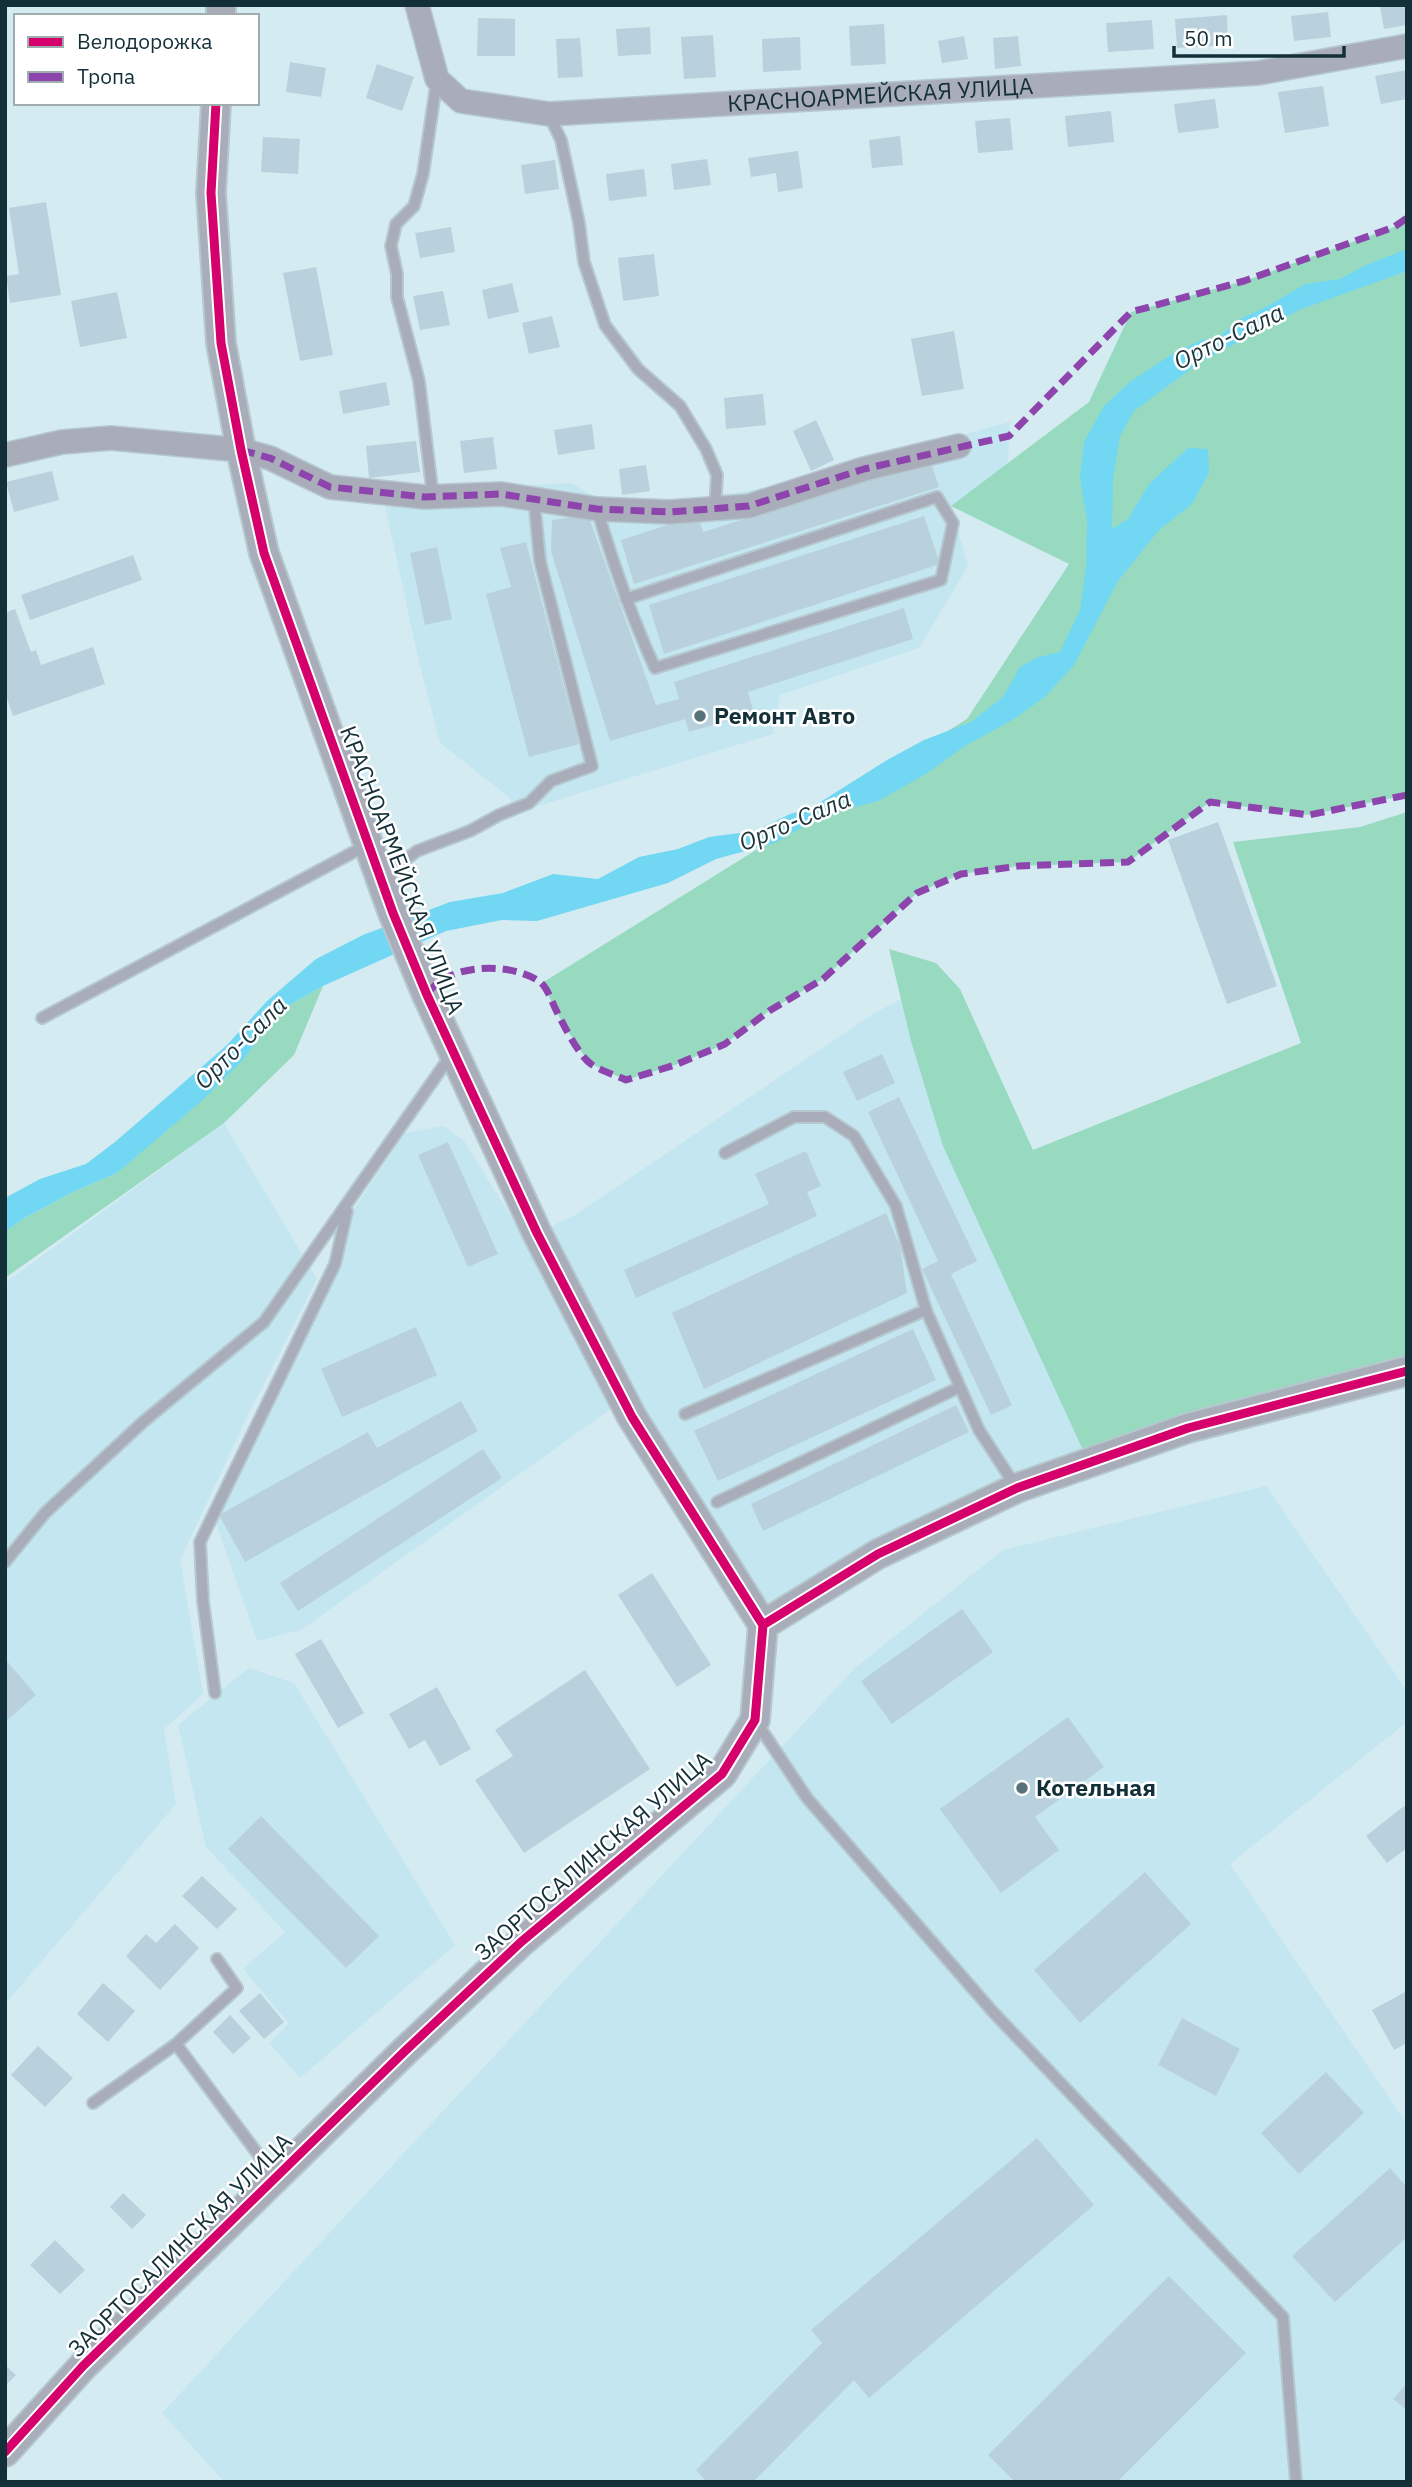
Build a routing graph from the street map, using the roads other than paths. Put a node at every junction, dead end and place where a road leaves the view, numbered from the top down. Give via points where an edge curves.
1 (417, 5) edge
2 (1407, 46) edge
3 (437, 79) junction
4 (216, 105) edge
5 (549, 114) junction
6 (959, 446) dead end
7 (241, 450) junction
8 (5, 455) edge
9 (433, 497) junction
10 (534, 499) junction
11 (597, 509) junction
12 (715, 509) junction
13 (626, 599) junction
14 (369, 844) junction
15 (381, 878) junction
16 (42, 1018) dead end
17 (453, 1053) junction
18 (725, 1153) dead end
19 (349, 1204) junction
20 (926, 1310) junction
21 (1407, 1371) edge
22 (960, 1387) junction
23 (685, 1414) dead end
24 (1017, 1488) junction
25 (717, 1502) dead end
26 (5, 1562) edge
27 (763, 1625) junction
28 (215, 1693) dead end
29 (755, 1720) junction
30 (218, 1959) dead end
31 (176, 2045) junction
32 (93, 2104) dead end
33 (275, 2177) junction
34 (5, 2452) edge
35 (1296, 2482) edge

1 - 3 street
2 - 5 street, КРАСНОАРМЕЙСКАЯ УЛИЦА via 1258,73
3 - 5 street, КРАСНОАРМЕЙСКАЯ УЛИЦА via 461,102
3 - 9 lane via 423,174 414,206 396,224 391,246 397,297 419,381
4 - 7 street, КРАСНОАРМЕЙСКАЯ УЛИЦА via 211,192 221,343
5 - 12 lane via 561,140 584,262 605,325 638,369 680,406 706,449 717,475
6 - 12 street via 864,469 749,506
7 - 8 street via 111,438 62,442
7 - 9 street via 270,458 330,487
7 - 14 street, КРАСНОАРМЕЙСКАЯ УЛИЦА via 264,553
9 - 10 street via 500,494
10 - 11 street
10 - 15 lane via 540,561 592,766 551,781 529,803 417,851
11 - 12 street
11 - 13 lane
13 - 13 lane via 937,498 953,523 941,580 655,668
14 - 15 street, КРАСНОАРМЕЙСКАЯ УЛИЦА
14 - 16 lane
15 - 17 street, КРАСНОАРМЕЙСКАЯ УЛИЦА
17 - 19 lane
17 - 27 street, КРАСНОАРМЕЙСКАЯ УЛИЦА via 537,1233 641,1435
18 - 20 lane via 794,1117 825,1117 854,1136 896,1206
19 - 26 lane via 264,1322 143,1422 46,1514
19 - 28 lane via 335,1264 200,1542
20 - 22 lane
20 - 23 lane
21 - 24 street via 1188,1428
22 - 24 lane via 979,1430
22 - 25 lane
24 - 27 street via 878,1553
27 - 29 street, ЗАОРТОСАЛИНСКАЯ УЛИЦА
29 - 33 street, ЗАОРТОСАЛИНСКАЯ УЛИЦА via 722,1774 521,1942
29 - 35 lane via 807,1798 993,2012 1283,2318
30 - 31 lane via 237,1988
31 - 32 lane
31 - 33 lane
33 - 34 street, ЗАОРТОСАЛИНСКАЯ УЛИЦА via 83,2366

